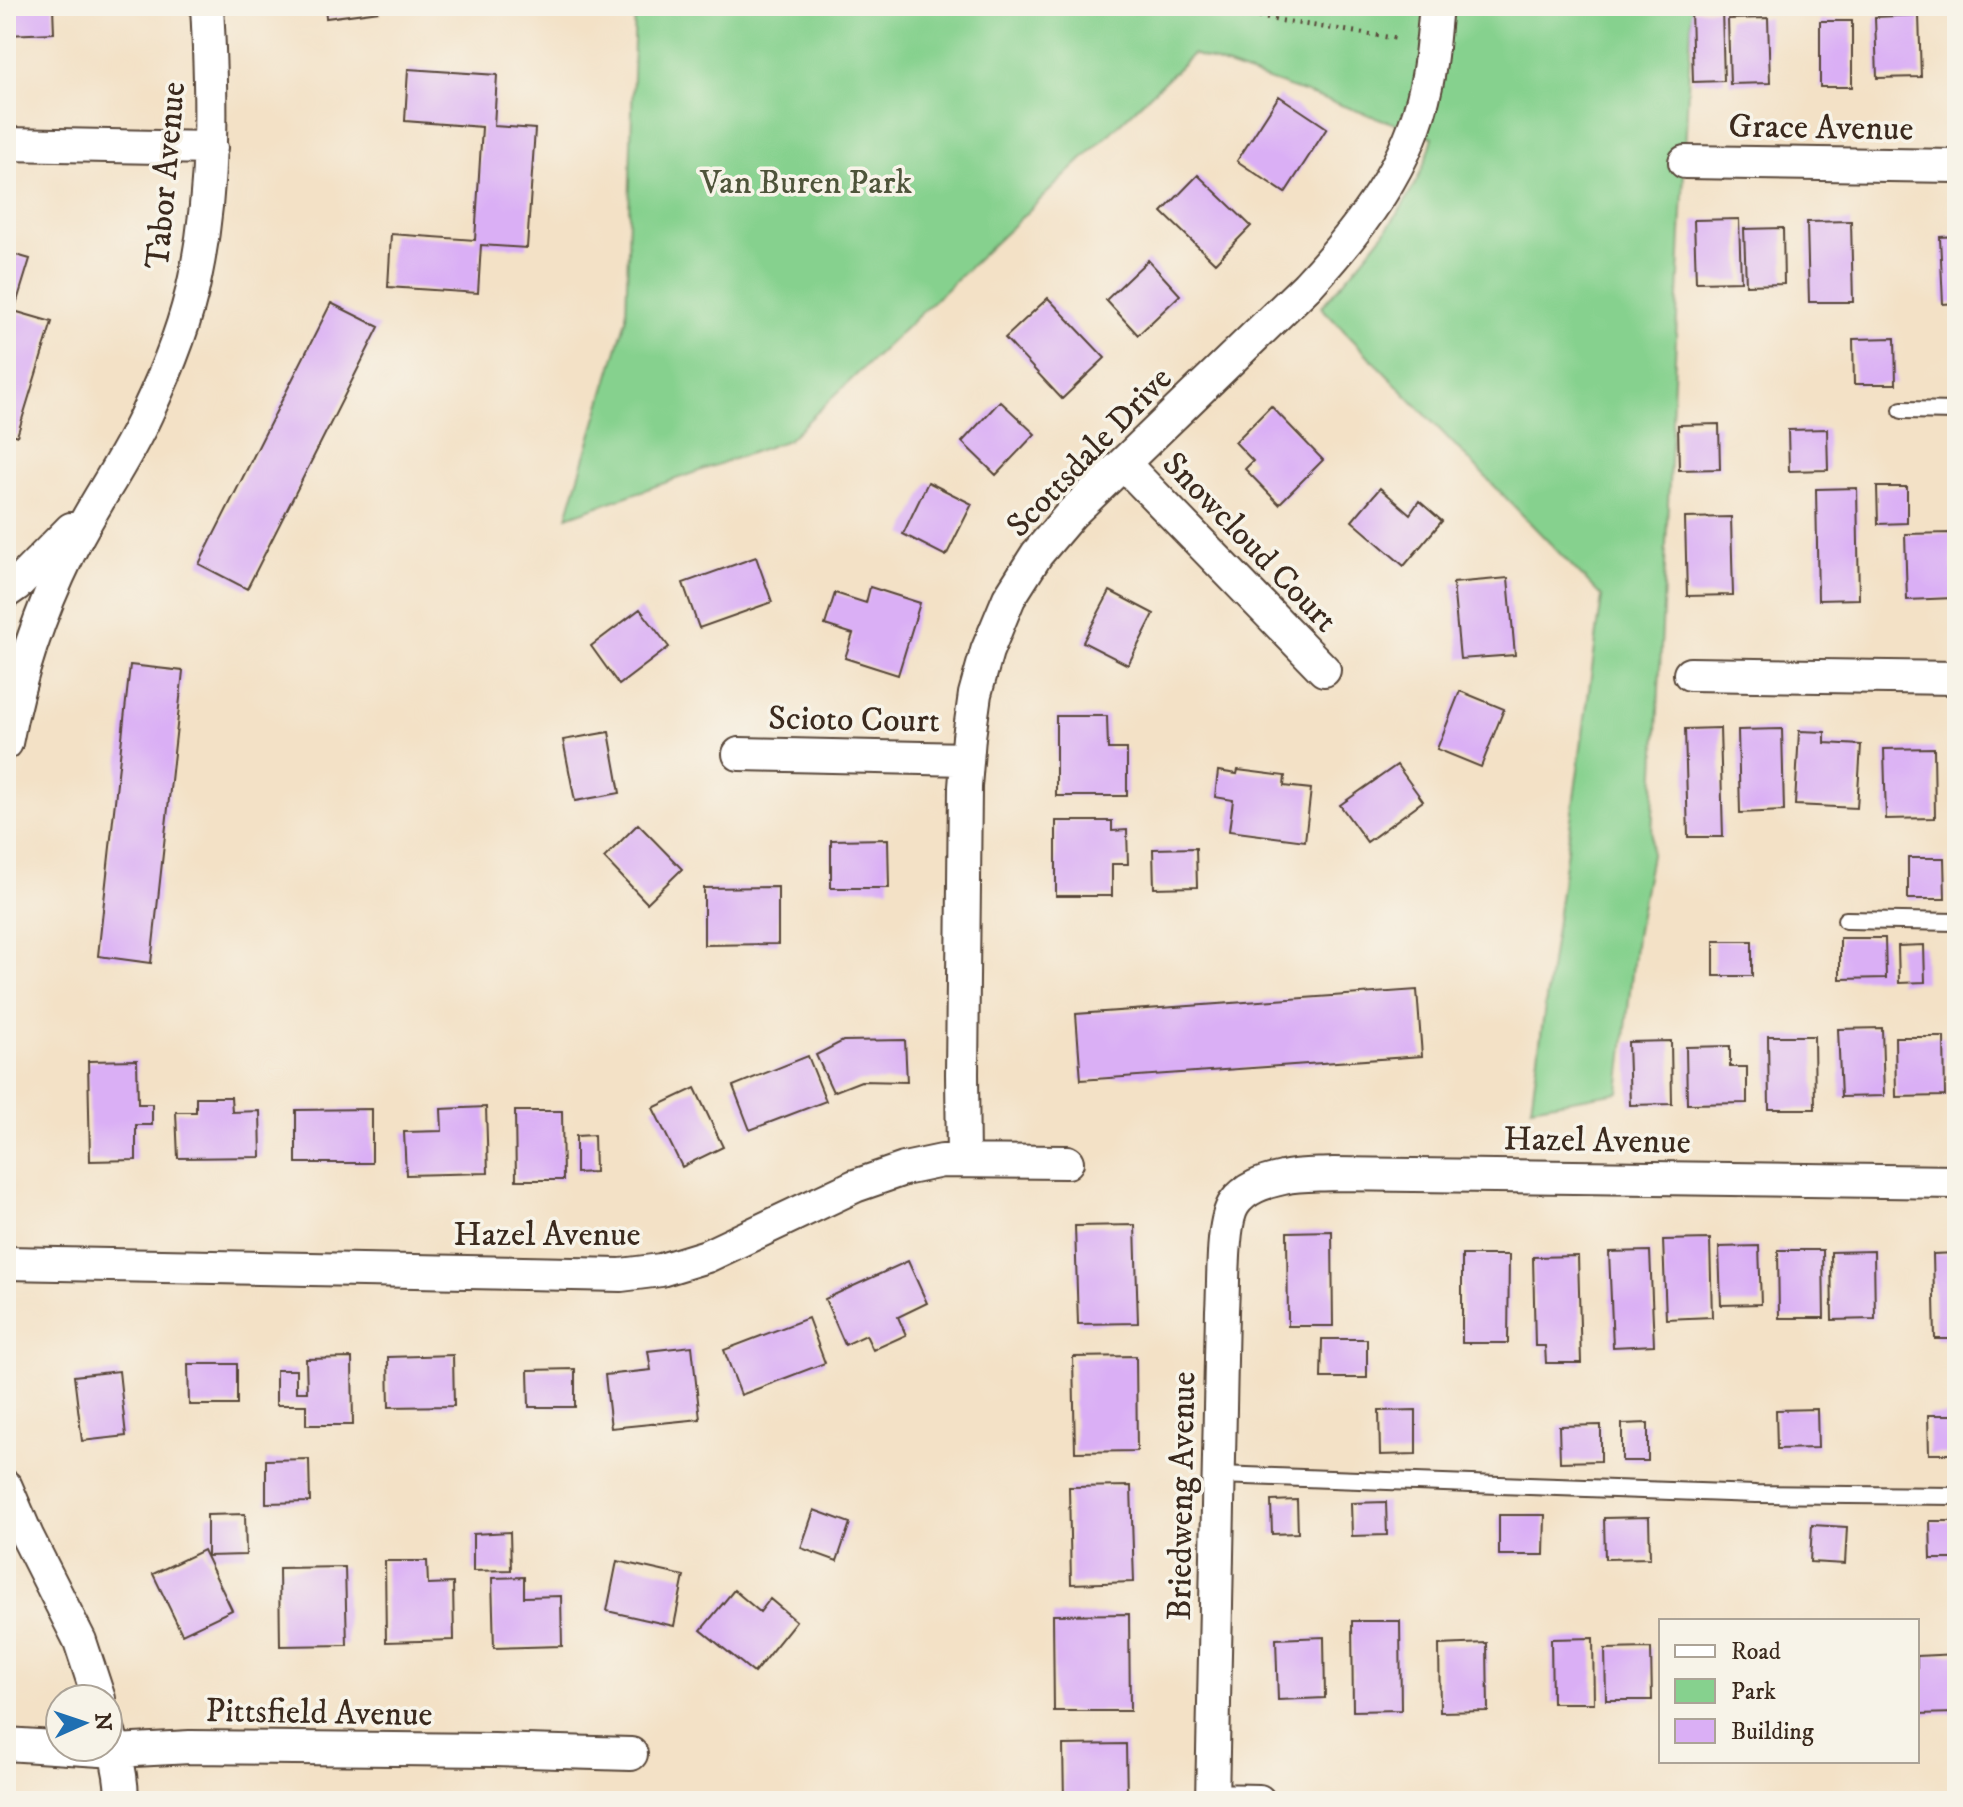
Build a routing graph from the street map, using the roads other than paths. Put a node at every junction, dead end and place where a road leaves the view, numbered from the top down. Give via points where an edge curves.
1 (207, 6) edge
2 (1436, 6) edge
3 (6, 144) edge
4 (211, 148) junction
5 (1685, 162) dead end
6 (1957, 166) edge
7 (1902, 410) dead end
8 (1957, 411) edge
9 (1124, 464) junction
10 (96, 504) junction
11 (6, 592) edge
12 (1324, 670) dead end
13 (1690, 674) dead end
14 (1957, 678) edge
15 (6, 743) edge
16 (739, 754) dead end
17 (967, 759) junction
18 (1846, 920) dead end
19 (1957, 922) edge
20 (963, 1161) junction
21 (1067, 1162) dead end
22 (1957, 1182) edge
23 (1241, 1196) joint
24 (6, 1263) edge
25 (1219, 1475) junction
26 (6, 1487) edge
27 (1957, 1496) edge
28 (94, 1683) edge
29 (124, 1741) edge
30 (44, 1743) edge
31 (6, 1744) edge
32 (631, 1754) dead end
33 (118, 1763) edge
34 (1212, 1800) edge
35 (122, 1801) edge
36 (1259, 1801) edge

1 - 4 street, Tabor Avenue
2 - 9 street, Scottsdale Drive via 1417,122 1389,182 1364,219 1307,286
3 - 4 street
4 - 10 street, Tabor Avenue via 195,281 175,348 145,417
5 - 6 street, Grace Avenue
7 - 8 lane
9 - 12 street, Snowcloud Court
9 - 17 street, Scottsdale Drive via 1071,514 1009,598 975,694
10 - 11 street
10 - 15 street, Tabor Avenue via 44,613
13 - 14 street
16 - 17 street, Scioto Court
17 - 20 street, Scottsdale Drive
18 - 19 lane
20 - 21 street, Hazel Avenue
20 - 24 street, Hazel Avenue via 904,1169 855,1186 707,1256 621,1275
22 - 23 street, Hazel Avenue via 1333,1174 1285,1177
23 - 25 street, Briedweng Avenue via 1231,1207 1226,1233
25 - 27 lane
25 - 34 street, Briedweng Avenue
26 - 28 street via 80,1641
29 - 32 street, Pittsfield Avenue via 190,1747
30 - 31 street, Pittsfield Avenue
33 - 35 street
34 - 36 street

